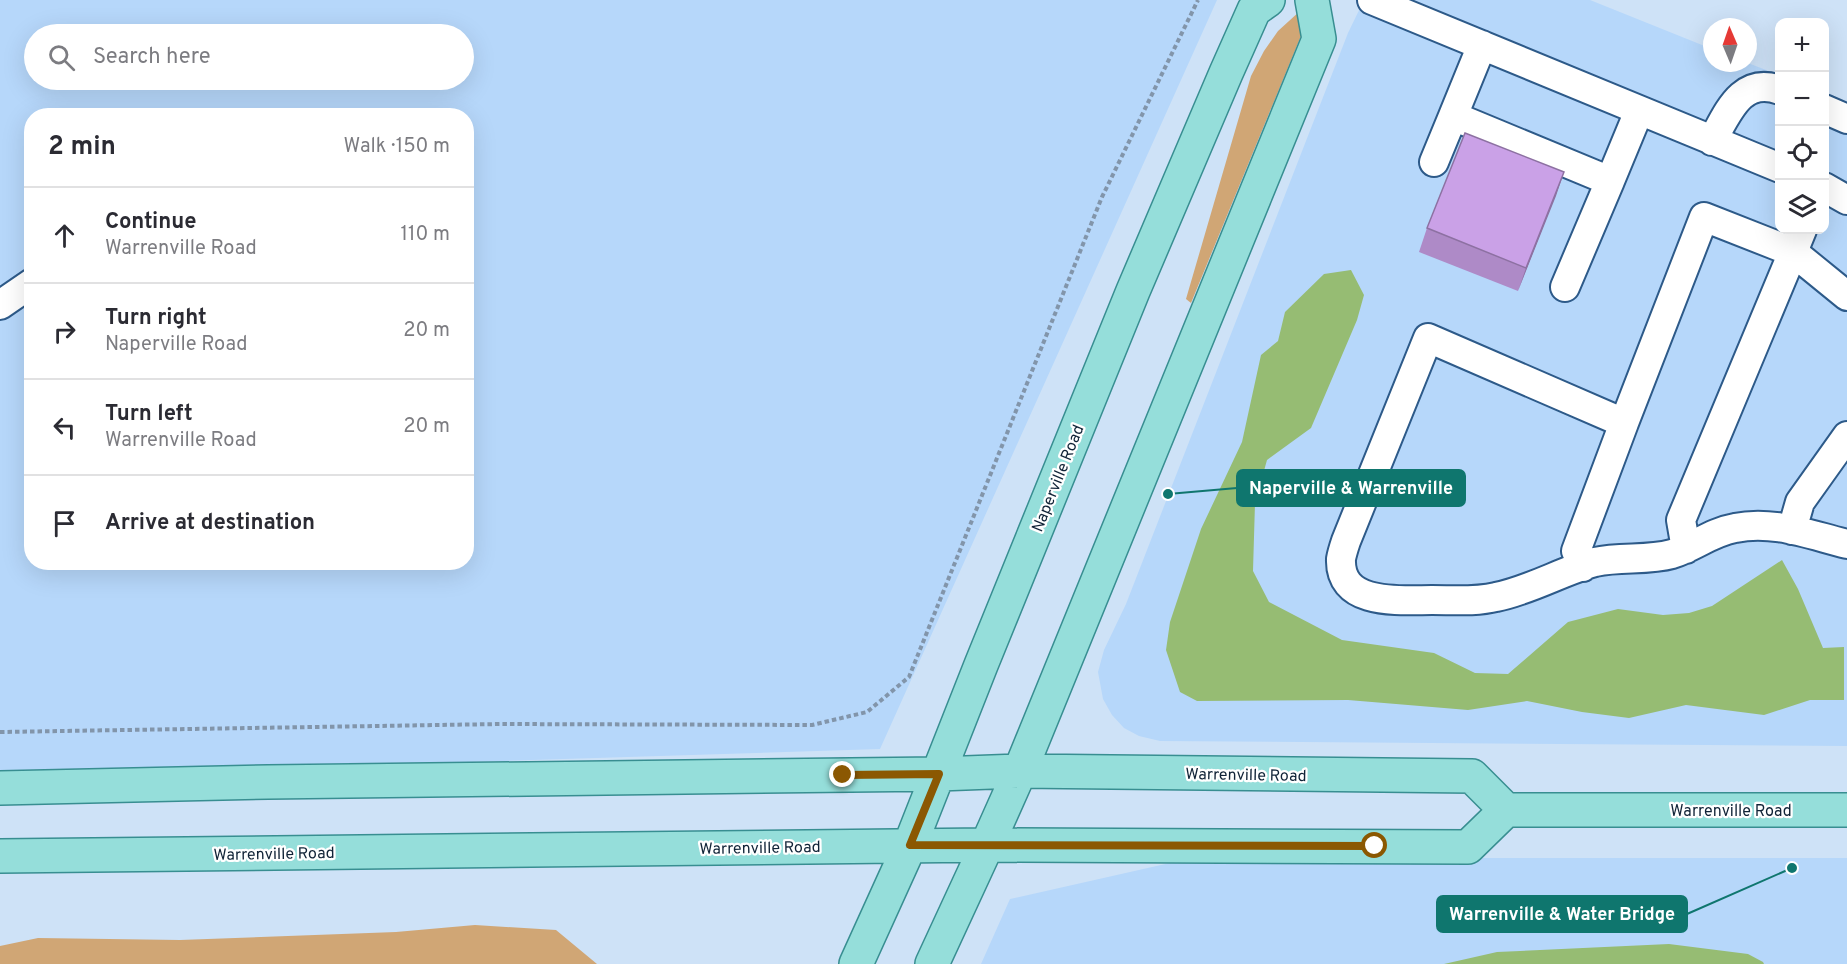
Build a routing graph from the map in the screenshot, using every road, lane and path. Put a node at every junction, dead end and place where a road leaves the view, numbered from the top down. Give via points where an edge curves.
1 (1198, 0) edge
2 (1268, 0) edge
3 (1312, 0) edge
4 (1372, 0) edge
5 (1482, 45) junction
6 (1775, 88) edge
7 (1639, 111) junction
8 (1829, 111) edge
9 (1453, 116) junction
10 (1847, 119) edge
11 (1712, 141) junction
12 (1434, 162) dead end
13 (1775, 166) edge
14 (1610, 181) junction
15 (1829, 190) edge
16 (1847, 200) edge
17 (1797, 241) edge
18 (1565, 287) dead end
19 (24, 288) edge
20 (1847, 296) edge
21 (0, 305) edge
22 (1624, 423) junction
23 (1847, 436) edge
24 (1792, 530) junction
25 (1847, 544) edge
26 (1686, 549) junction
27 (1583, 567) junction
28 (0, 732) edge
29 (1020, 771) junction
30 (939, 774) junction
31 (0, 788) edge
32 (1506, 810) junction
33 (1847, 810) edge
34 (987, 844) junction
35 (910, 845) junction
36 (0, 856) edge
37 (856, 964) edge
38 (932, 964) edge

1 - 28 path via 1102,197 909,677 867,712 812,725 501,723
2 - 30 main road, Naperville Road via 1254,10 1132,291
3 - 29 main road via 1319,39
4 - 5 lane
5 - 7 lane
5 - 9 lane
6 - 11 lane via 1753,87 1738,97
7 - 11 lane
7 - 14 lane
8 - 10 lane
9 - 12 lane
9 - 14 lane
11 - 13 lane
14 - 18 lane
15 - 16 lane
17 - 20 lane
17 - 22 lane via 1704,217
17 - 26 lane via 1681,520
19 - 21 lane
22 - 27 lane via 1576,551
22 - 27 lane via 1428,338 1341,558 1352,587 1371,598 1388,600 1495,598
23 - 24 lane via 1800,502
24 - 25 lane
24 - 26 lane via 1754,525 1735,528
26 - 27 lane via 1660,557 1597,562
29 - 30 main road, Warrenville Road
29 - 32 main road, Warrenville Road via 1472,776
29 - 34 main road
30 - 31 main road, Warrenville Road
30 - 35 main road, Naperville Road
32 - 33 main road, Warrenville Road
32 - 34 main road, Warrenville Road via 1468,847
34 - 35 main road, Warrenville Road
34 - 38 main road
35 - 36 main road, Warrenville Road
35 - 37 main road, Naperville Road

